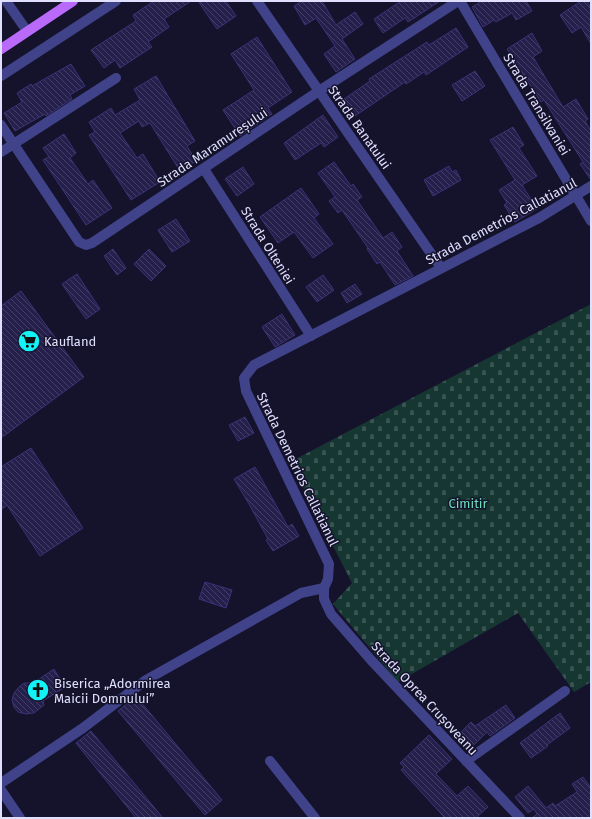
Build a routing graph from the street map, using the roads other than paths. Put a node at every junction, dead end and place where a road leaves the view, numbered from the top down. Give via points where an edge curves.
1 (6, 1) edge
2 (73, 1) edge
3 (116, 1) edge
4 (257, 1) edge
5 (459, 1) edge
6 (27, 31) junction
7 (1, 49) edge
8 (1, 76) edge
9 (116, 78) dead end
10 (320, 91) junction
11 (1, 125) edge
12 (13, 143) junction
13 (1, 152) edge
14 (204, 169) junction
15 (591, 186) edge
16 (576, 196) junction
17 (591, 221) edge
18 (442, 268) junction
19 (311, 336) junction
20 (324, 588) junction
21 (566, 691) dead end
22 (270, 760) dead end
23 (466, 761) junction
24 (1, 783) edge
25 (1, 790) edge
26 (20, 818) edge
27 (315, 818) edge
28 (520, 818) edge

1 - 6 street
2 - 6 main road
3 - 8 street
4 - 10 street, Strada Banatului
5 - 10 street, Strada Maramureșului
5 - 16 street, Strada Transilvaniei
6 - 7 main road
9 - 12 street
10 - 14 street, Strada Maramureșului
10 - 18 street, Strada Banatului
11 - 12 street, Strada Maramureșului
12 - 13 street
12 - 14 street, Strada Maramureșului via 79,242 86,245
14 - 19 street, Strada Olteniei
15 - 16 street, Strada Demetrios Callatianul
16 - 17 street, Strada Transilvaniei
16 - 18 street, Strada Demetrios Callatianul
18 - 19 street, Strada Demetrios Callatianul
19 - 20 street, Strada Demetrios Callatianul via 254,365 244,378 246,392 329,564 328,579
20 - 23 street, Strada Oprea Crușoveanu via 324,600 331,614
20 - 24 street via 301,593 146,680 83,728
21 - 23 street
22 - 27 street
23 - 28 street, Strada Oprea Crușoveanu
25 - 26 street

